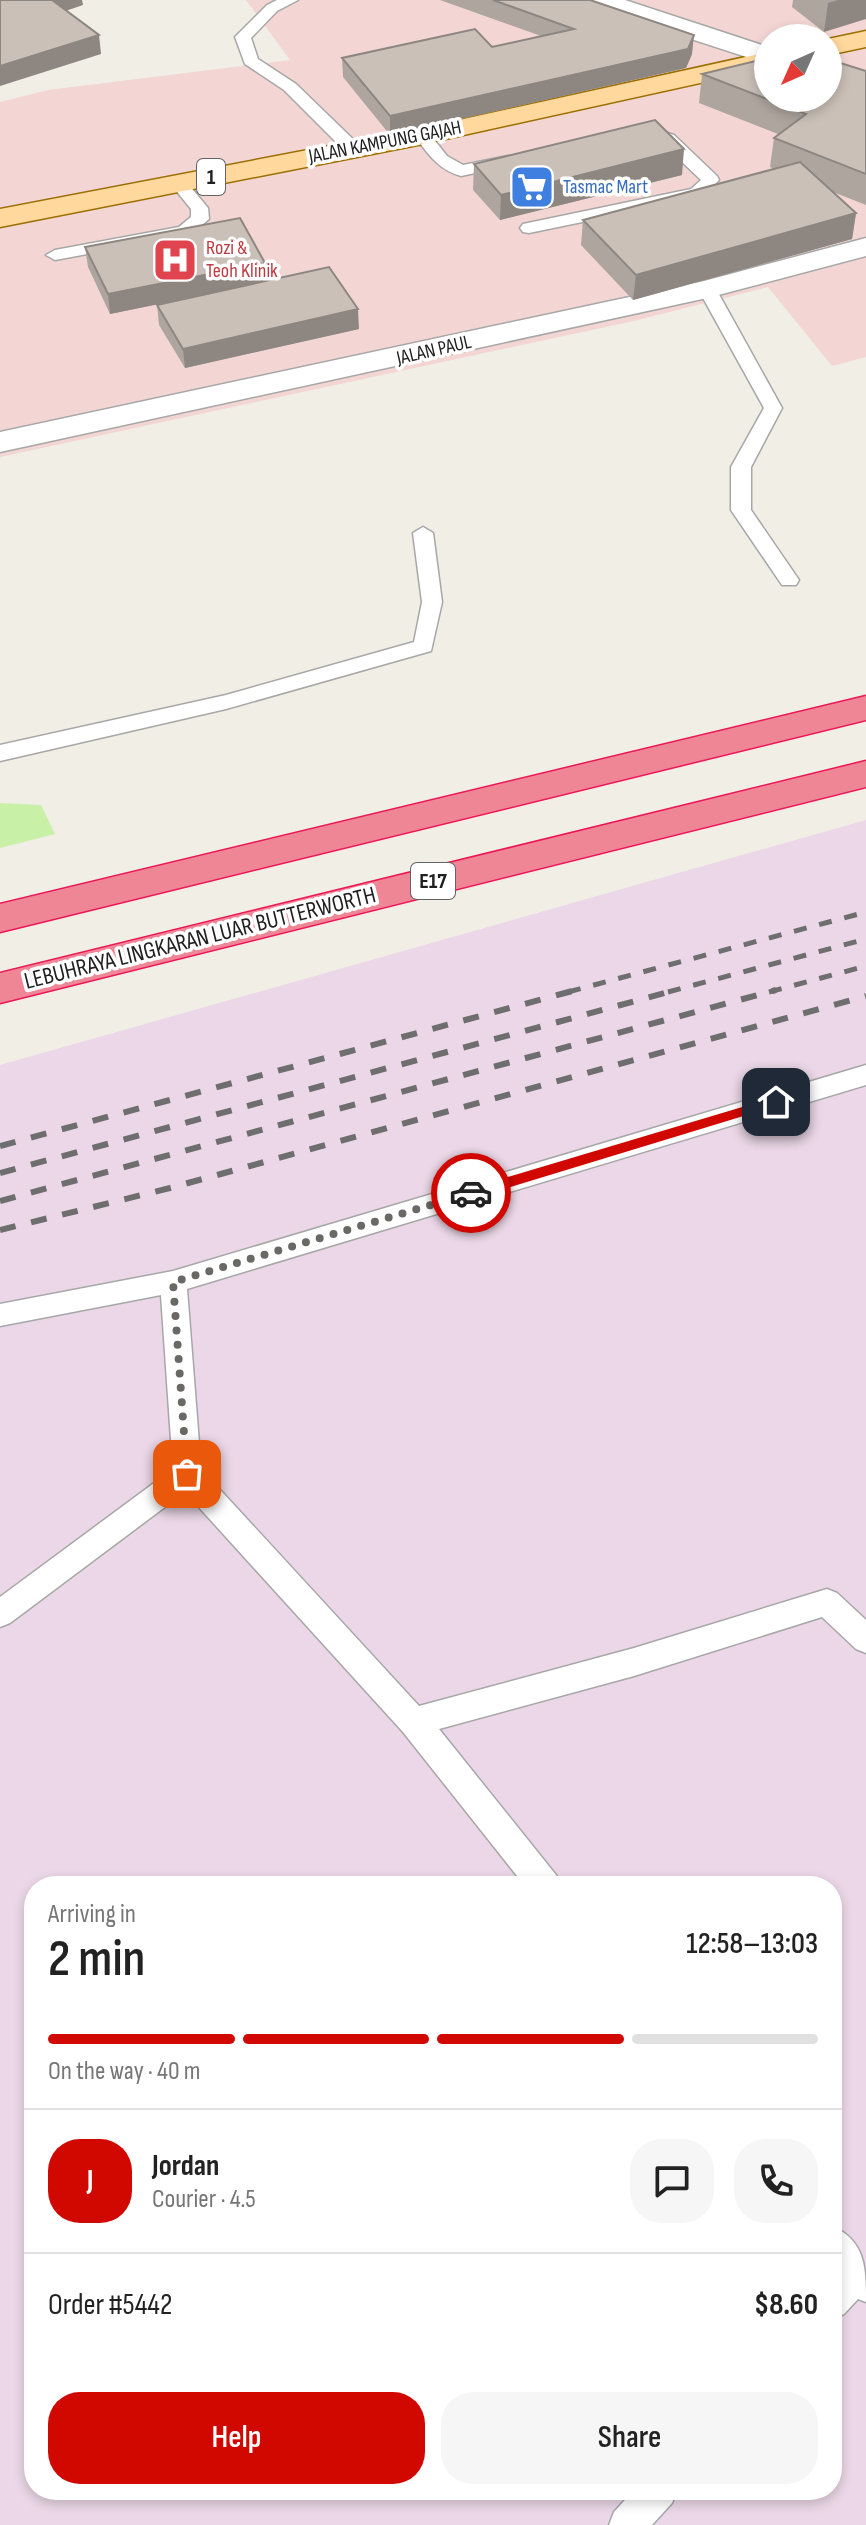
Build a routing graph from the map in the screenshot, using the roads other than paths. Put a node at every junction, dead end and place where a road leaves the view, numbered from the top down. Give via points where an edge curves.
1 (290, 0) edge
2 (599, 0) edge
3 (866, 39) edge
4 (842, 44) edge
5 (754, 53) edge
6 (754, 61) edge
7 (630, 134) edge
8 (423, 136) junction
9 (353, 149) junction
10 (523, 158) edge
11 (178, 183) junction
12 (0, 218) edge
13 (529, 228) dead end
14 (866, 247) edge
15 (55, 255) dead end
16 (707, 289) junction
17 (0, 442) edge
18 (423, 533) dead end
19 (789, 580) dead end
20 (866, 708) edge
21 (0, 753) edge
22 (866, 774) edge
23 (0, 918) edge
24 (0, 988) edge
25 (866, 1075) edge
26 (173, 1282) junction
27 (0, 1315) edge
28 (187, 1474) junction
29 (0, 1614) edge
30 (866, 1639) edge
31 (414, 1722) junction
32 (537, 1876) edge
33 (842, 2256) edge
34 (861, 2280) edge
35 (842, 2294) edge
36 (650, 2500) edge
37 (627, 2525) edge

1 - 9 lane via 272,8 243,37 251,61 290,87
2 - 5 street
3 - 4 main road
6 - 8 main road, JALAN KAMPUNG GAJAH / 1
7 - 13 lane via 646,131 668,139 711,180 697,193
8 - 9 main road, JALAN KAMPUNG GAJAH / 1
8 - 10 lane via 441,160 461,171
9 - 11 main road, JALAN KAMPUNG GAJAH / 1
11 - 12 main road, JALAN KAMPUNG GAJAH / 1
11 - 15 lane via 199,208 200,219 184,231
14 - 16 street, JALAN PAUL
16 - 17 street, JALAN PAUL
16 - 19 lane via 773,408 741,467 741,510
18 - 21 lane via 432,602 424,646 226,702
20 - 23 highway
22 - 24 highway, LEBUHRAYA LINGKARAN LUAR BUTTERWORTH / E17
25 - 26 lane
26 - 27 lane
26 - 28 lane
28 - 29 lane
28 - 31 lane
30 - 31 lane via 827,1602
31 - 32 lane
33 - 34 lane
34 - 35 lane
36 - 37 lane

